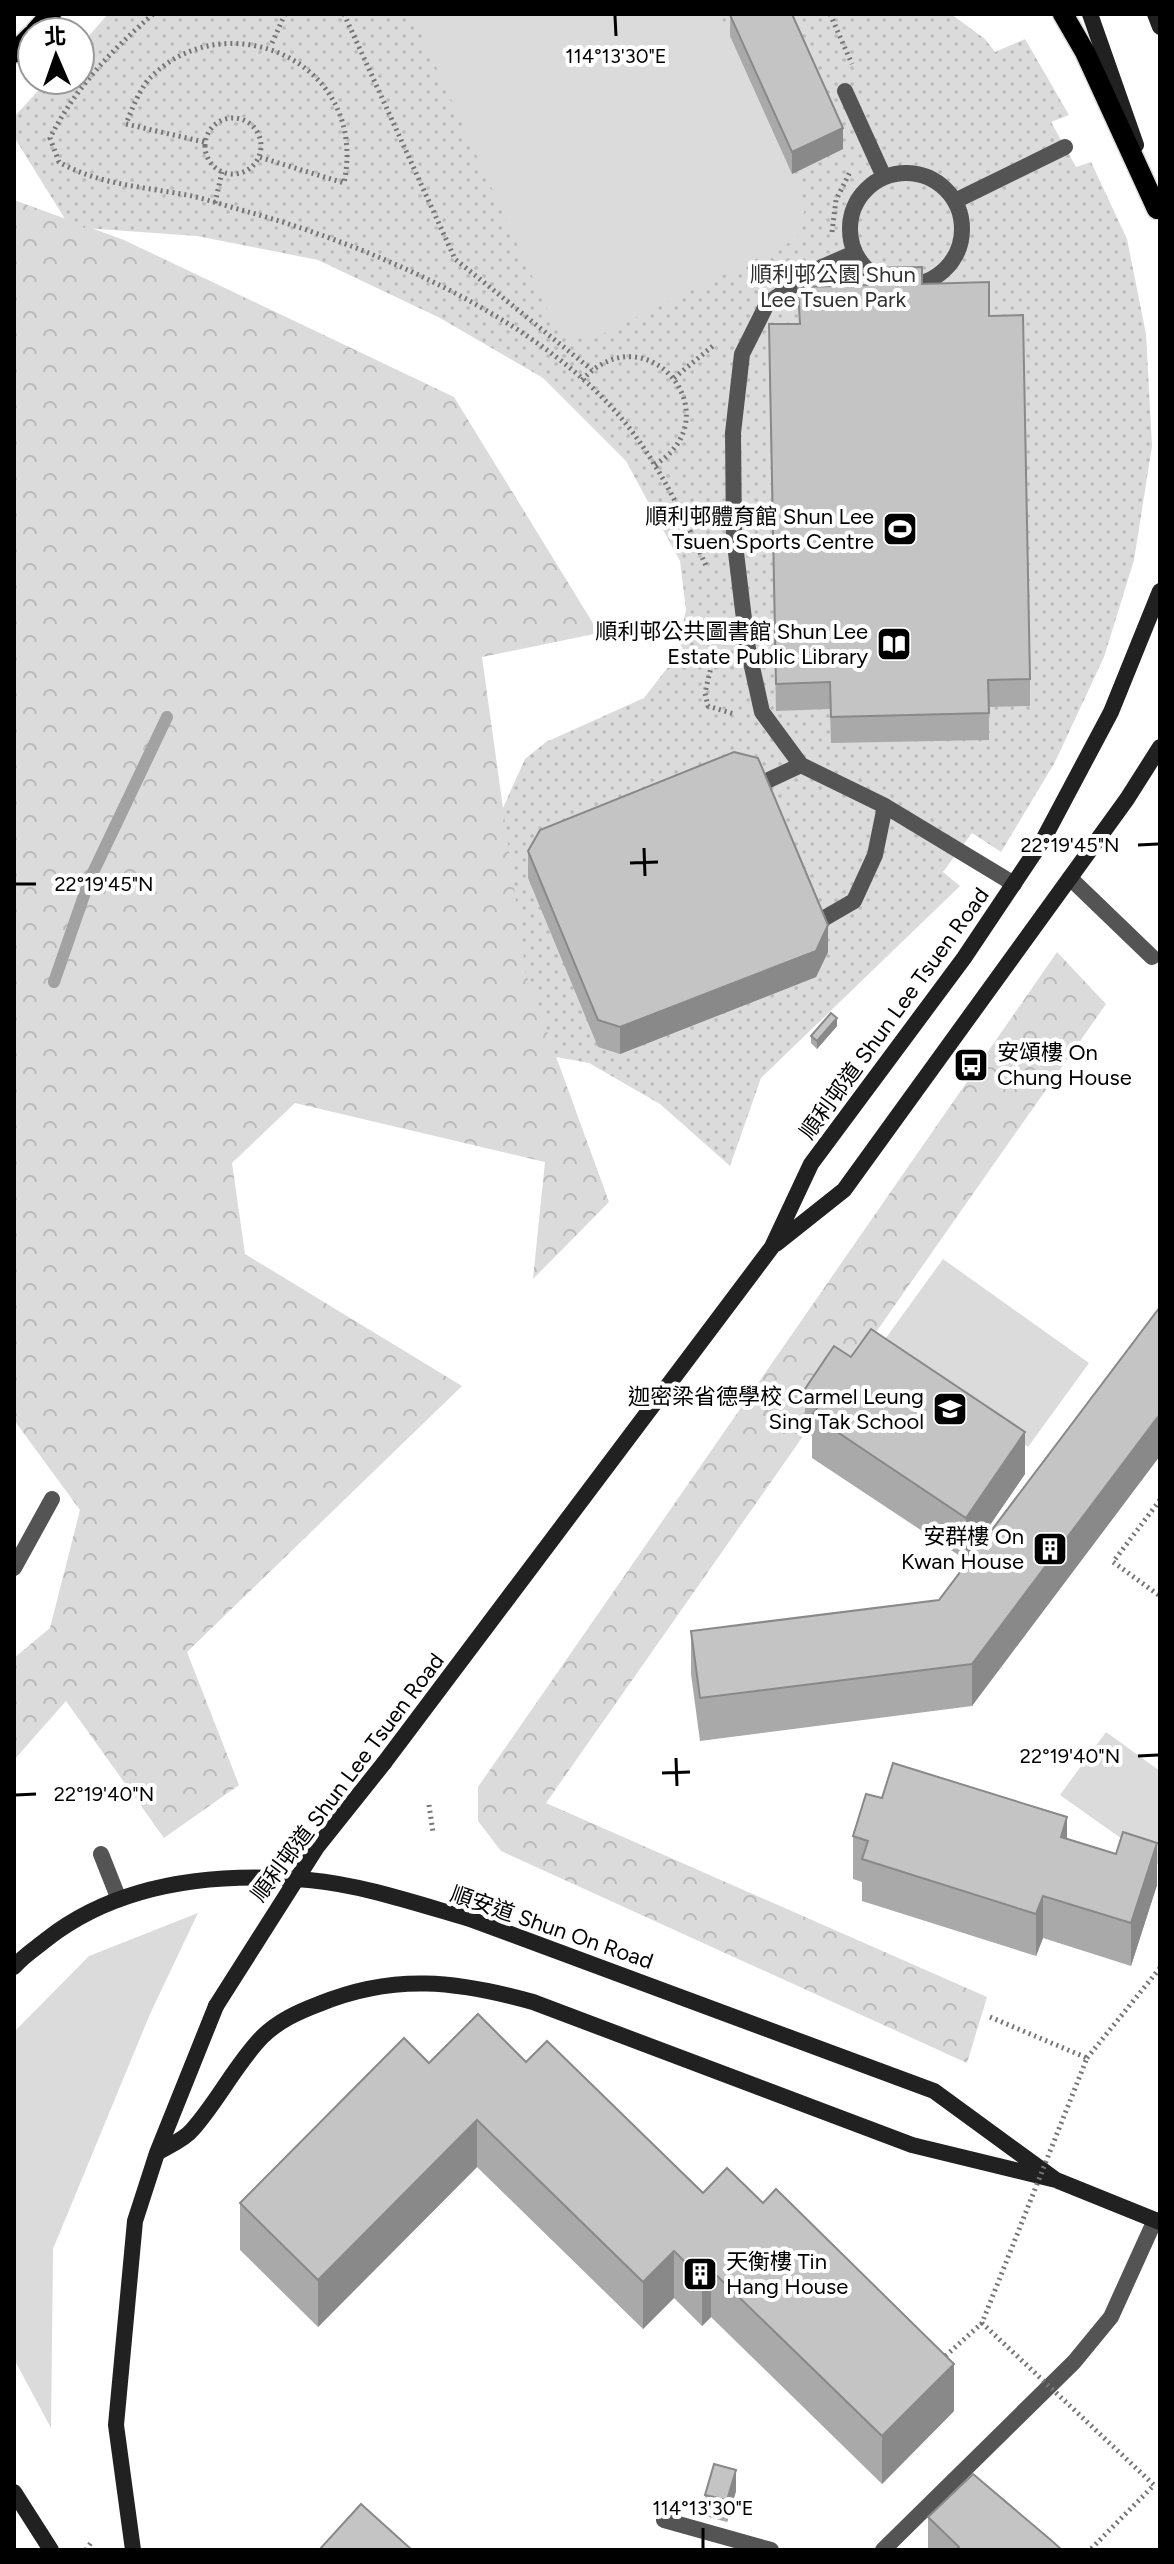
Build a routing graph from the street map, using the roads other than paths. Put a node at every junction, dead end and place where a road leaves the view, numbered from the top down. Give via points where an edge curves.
1 (1063, 14) edge
2 (1090, 14) edge
3 (1155, 14) edge
4 (1160, 27) edge
5 (845, 91) dead end
6 (1065, 147) dead end
7 (884, 177) junction
8 (955, 201) junction
9 (1159, 215) edge
10 (854, 253) junction
11 (1160, 591) edge
12 (1160, 747) edge
13 (801, 765) junction
14 (758, 785) edge
15 (885, 806) junction
16 (1070, 878) junction
17 (1014, 884) junction
18 (816, 923) edge
19 (1152, 957) dead end
20 (772, 1247) junction
21 (52, 1499) dead end
22 (14, 1568) edge
23 (101, 1854) dead end
24 (118, 1897) junction
25 (14, 1967) edge
26 (157, 2153) junction
27 (1056, 2180) junction
28 (1158, 2221) edge
29 (14, 2492) edge
30 (664, 2520) dead end
31 (51, 2550) edge
32 (133, 2550) edge
33 (771, 2550) edge
34 (883, 2550) edge

1 - 9 main road
2 - 9 main road
3 - 4 main road
5 - 7 lane
6 - 8 lane
7 - 8 lane via 916,174 932,179
7 - 10 lane via 868,186 850,217
8 - 10 lane via 962,237 946,268 932,279 896,285 880,279
10 - 13 lane via 813,271 767,304 742,354 733,433 734,536 747,644 762,712
11 - 17 main road, 順利邨道 Shun Lee Tsuen Road via 1094,749
12 - 16 main road, 順利邨道 Shun Lee Tsuen Road
13 - 14 lane
13 - 15 lane
15 - 17 lane
15 - 18 lane via 875,855 854,901
16 - 19 lane
16 - 20 main road, 順利邨道 Shun Lee Tsuen Road via 844,1190
17 - 20 main road, 順利邨道 Shun Lee Tsuen Road via 811,1164
20 - 26 main road, 順利邨道 Shun Lee Tsuen Road, bridge via 317,1847 216,2006
21 - 22 lane
23 - 24 lane
24 - 25 main road, 順安道 Shun On Road via 74,1918
24 - 27 main road, 順安道 Shun On Road via 219,1877 311,1880 470,1919 934,2091
26 - 27 main road, 順安道 Shun On Road via 191,2132 237,2065 289,2016 377,1986 424,1982 476,1986 533,2002 912,2145
26 - 32 main road, 順利邨道 Shun Lee Tsuen Road via 135,2221 116,2425
27 - 28 main road, 順安道 Shun On Road
28 - 34 lane via 1111,2317 1074,2362
29 - 31 main road
30 - 33 lane

